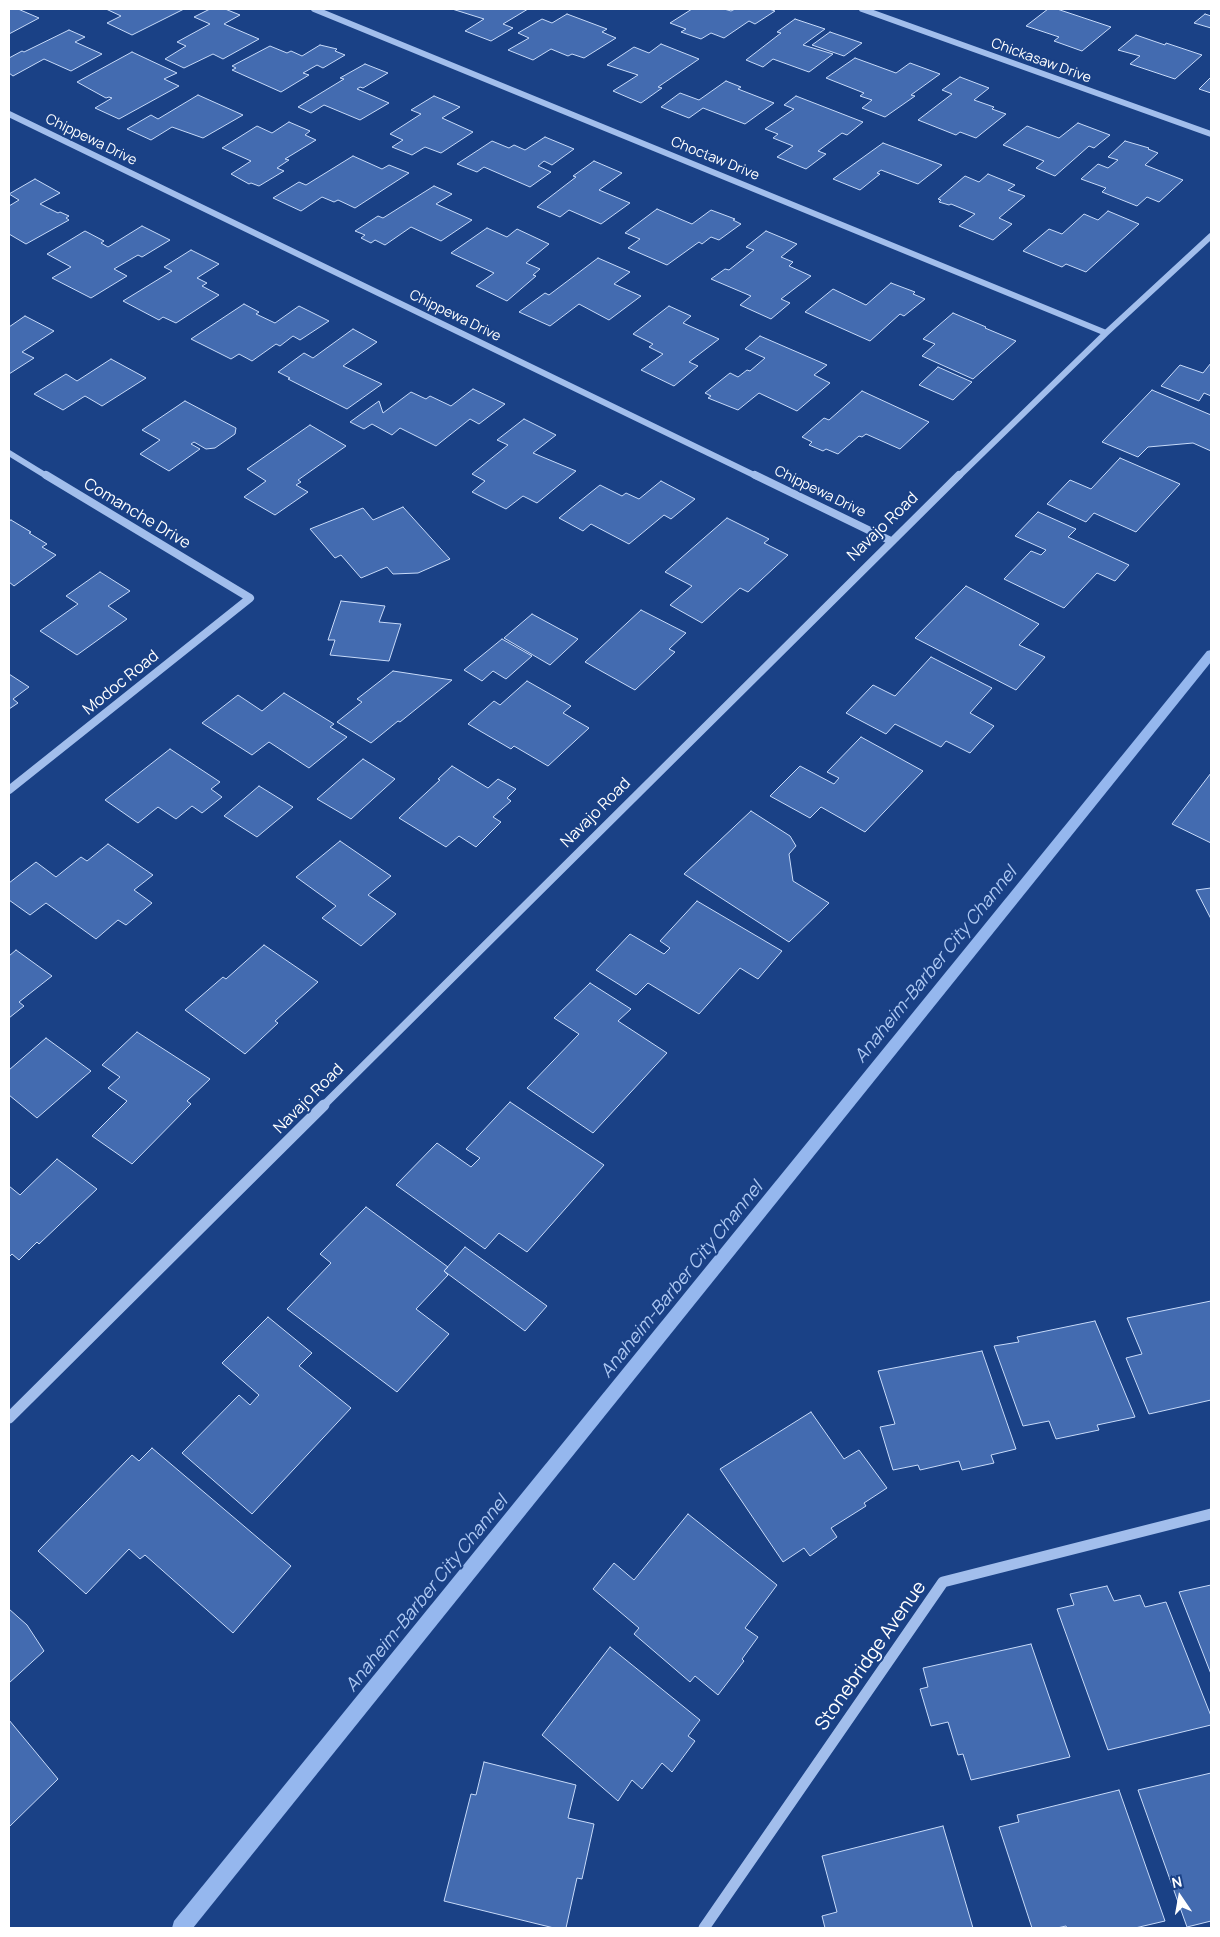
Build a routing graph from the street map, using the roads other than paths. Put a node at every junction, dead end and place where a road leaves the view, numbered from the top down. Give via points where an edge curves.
1 (314, 9) edge
2 (862, 9) edge
3 (9, 114) edge
4 (1211, 134) edge
5 (1211, 236) edge
6 (1106, 333) junction
7 (9, 453) edge
8 (891, 540) junction
9 (250, 598) joint
10 (9, 790) edge
11 (9, 1418) edge
12 (1211, 1514) edge
13 (704, 1928) edge

1 - 6 street, Choctaw Drive
2 - 4 street, Chickasaw Drive
3 - 8 street, Chippewa Drive
5 - 6 street, Navajo Road
6 - 8 street, Navajo Road
7 - 9 street, Comanche Drive
8 - 11 street, Navajo Road
9 - 10 street, Modoc Road
12 - 13 street, Stonebridge Avenue via 943,1582

